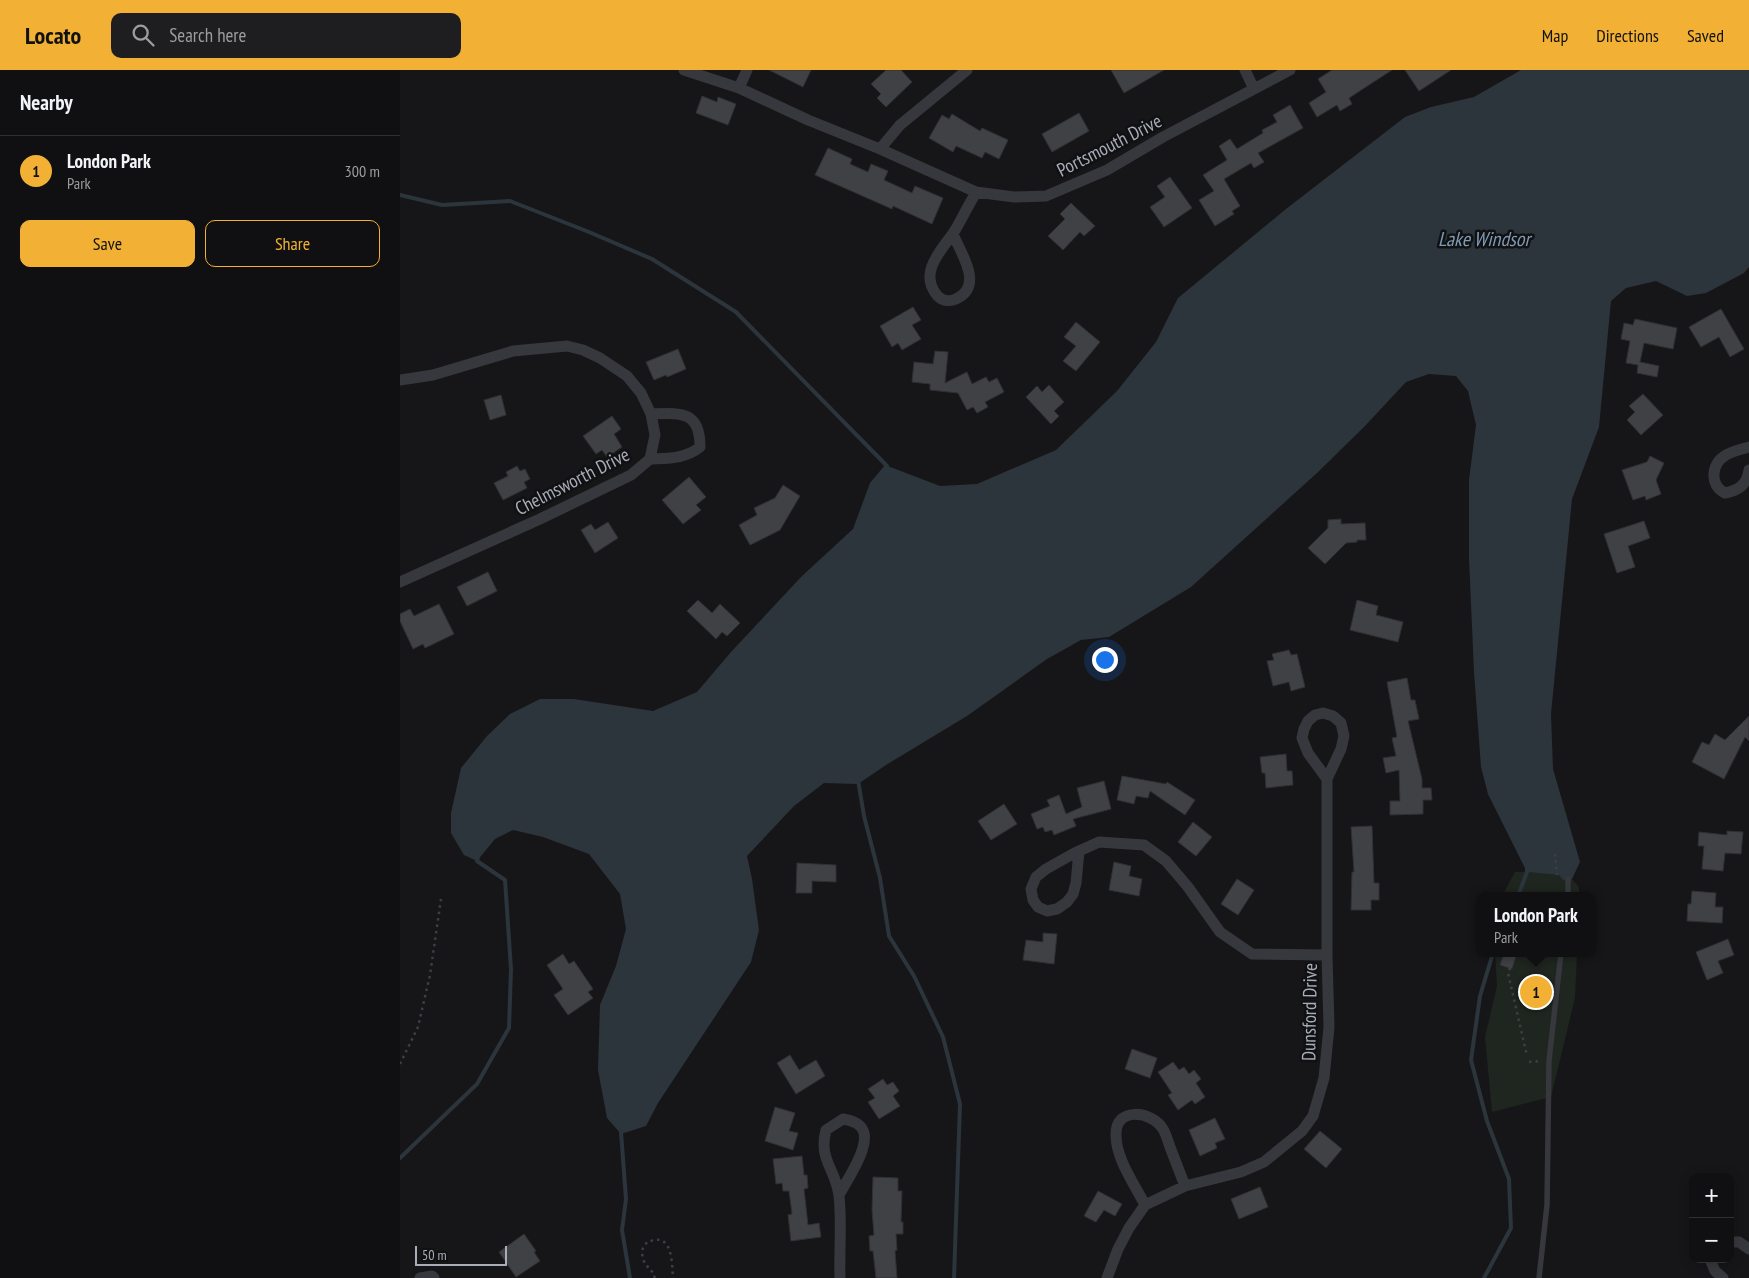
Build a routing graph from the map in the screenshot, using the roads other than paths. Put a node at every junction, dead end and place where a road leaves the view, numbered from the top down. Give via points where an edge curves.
1 (684, 70) edge
2 (747, 70) edge
3 (967, 70) edge
4 (1245, 70) edge
5 (1290, 70) edge
6 (739, 88) junction
7 (1254, 89) junction
8 (880, 149) junction
9 (976, 192) junction
10 (953, 234) junction
11 (400, 380) edge
12 (650, 414) junction
13 (1749, 447) edge
14 (650, 459) junction
15 (1749, 470) edge
16 (400, 582) edge
17 (1327, 779) junction
18 (1079, 852) junction
19 (1568, 880) dead end
20 (1568, 892) edge
21 (1327, 955) junction
22 (1560, 957) edge
23 (1185, 1186) junction
24 (839, 1195) junction
25 (1145, 1205) junction
26 (1734, 1242) edge
27 (1749, 1249) edge
28 (1712, 1263) edge
29 (420, 1278) edge
30 (434, 1278) edge
31 (840, 1278) edge
32 (1107, 1278) edge
33 (1539, 1278) edge
34 (1723, 1278) edge

1 - 6 street, Portsmouth Drive
2 - 6 street
3 - 8 street via 900,125
4 - 7 street
5 - 7 street, Portsmouth Drive
6 - 8 street, Portsmouth Drive
7 - 9 street, Portsmouth Drive via 1107,170 1046,196 1014,197
8 - 9 street, Portsmouth Drive
9 - 10 street
10 - 10 street via 937,254 930,281 940,298 950,301 959,298 970,280 969,270
11 - 12 street, Chelmsworth Drive via 465,367 513,351 567,346 600,358 627,376 641,393
12 - 14 street, Chelmsworth Drive via 654,435
12 - 14 street via 682,413 691,418 700,436 700,447 683,457
13 - 15 street via 1720,460 1714,469 1715,484 1725,493 1740,488 1745,484
14 - 16 street, Chelmsworth Drive via 625,478
17 - 17 street, Dunsford Drive via 1344,736 1341,723 1324,713 1315,715 1308,722 1302,738 1308,753
17 - 21 street, Dunsford Drive
18 - 18 street via 1073,894 1057,909 1047,911 1038,907 1030,889 1036,877
18 - 21 street via 1099,842 1144,846 1166,861 1220,932 1252,954
19 - 20 lane
21 - 23 street, Dunsford Drive via 1329,1027 1324,1078 1314,1116 1302,1131 1264,1162 1241,1172
22 - 33 lane via 1549,1061 1546,1205
23 - 25 street, Dunsford Drive
23 - 25 street via 1163,1129 1156,1120 1136,1114 1125,1116 1115,1133 1119,1153
24 - 24 street via 864,1146 860,1125 843,1119 826,1130 822,1143
24 - 31 street
25 - 32 street, Dunsford Drive via 1118,1249
26 - 27 street
28 - 34 street
29 - 30 street

